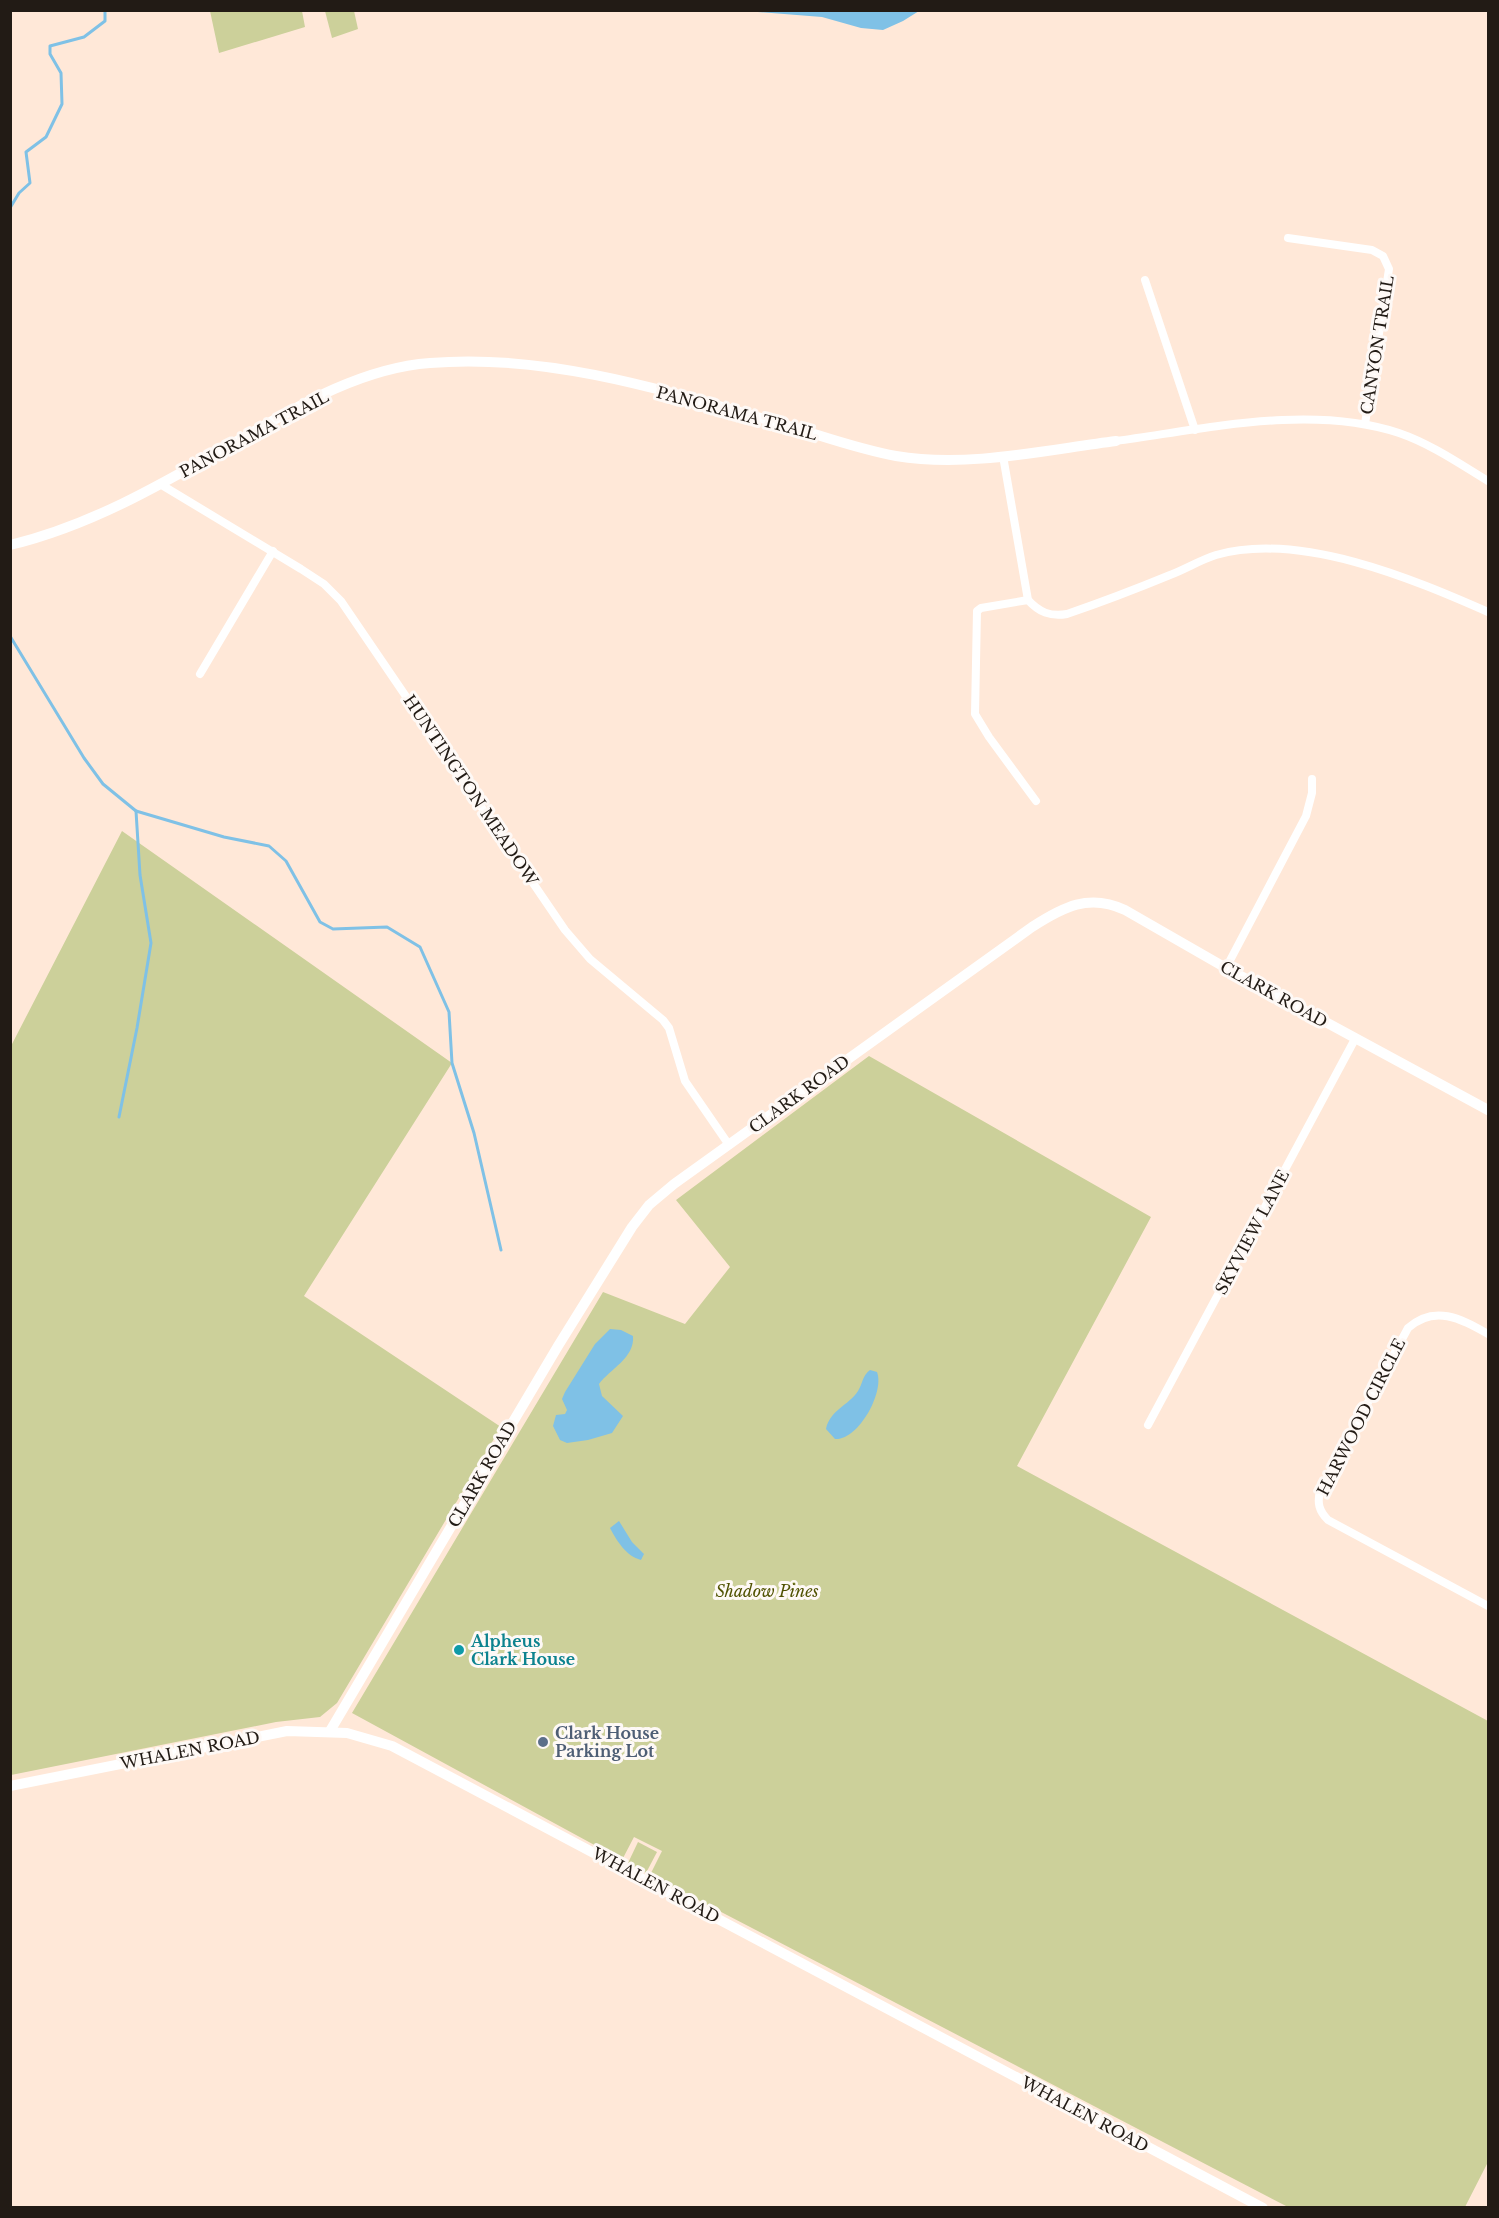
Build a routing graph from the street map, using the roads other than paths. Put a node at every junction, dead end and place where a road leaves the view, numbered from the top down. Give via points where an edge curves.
1 (1288, 238) dead end
2 (1145, 279) dead end
3 (1365, 424) junction
4 (1195, 430) junction
5 (1116, 441) joint
6 (1003, 456) junction
7 (1488, 481) edge
8 (160, 484) junction
9 (10, 545) edge
10 (273, 551) junction
11 (1028, 600) junction
12 (1488, 612) edge
13 (200, 674) dead end
14 (1312, 779) dead end
15 (1036, 801) dead end
16 (1226, 968) junction
17 (1355, 1039) junction
18 (1488, 1110) edge
19 (729, 1145) junction
20 (1488, 1334) edge
21 (1148, 1425) dead end
22 (1488, 1606) edge
23 (330, 1731) junction
24 (10, 1786) edge
25 (1263, 2208) edge

1 - 3 street, CANYON TRAIL via 1372,250 1383,256 1389,269
2 - 4 street
3 - 4 street, PANORAMA TRAIL via 1270,421
3 - 7 street, PANORAMA TRAIL via 1412,438
4 - 5 street, PANORAMA TRAIL
5 - 6 street, PANORAMA TRAIL
6 - 8 street, PANORAMA TRAIL via 898,456 606,378 557,369 460,361 404,366 359,379 276,419
6 - 11 street
8 - 9 street, PANORAMA TRAIL via 71,526
8 - 10 street, HUNTINGTON MEADOW
10 - 13 street
10 - 19 street, HUNTINGTON MEADOW via 324,584 341,601 565,930 590,959 663,1020 686,1081
11 - 12 street via 1042,612 1067,614 1200,560 1240,550 1265,549 1386,570
11 - 15 street via 977,612 974,707 989,737
14 - 16 street via 1306,816
16 - 17 street, CLARK ROAD
16 - 19 street, CLARK ROAD via 1112,904 1075,903 1032,927
17 - 18 street, CLARK ROAD
17 - 21 street, SKYVIEW LANE
19 - 23 street, CLARK ROAD via 660,1195 632,1227
20 - 22 street, HARWOOD CIRCLE via 1445,1315 1425,1317 1408,1328 1320,1491 1318,1502 1328,1520
23 - 24 street, WHALEN ROAD via 287,1731
23 - 25 street, WHALEN ROAD via 363,1737 407,1754

